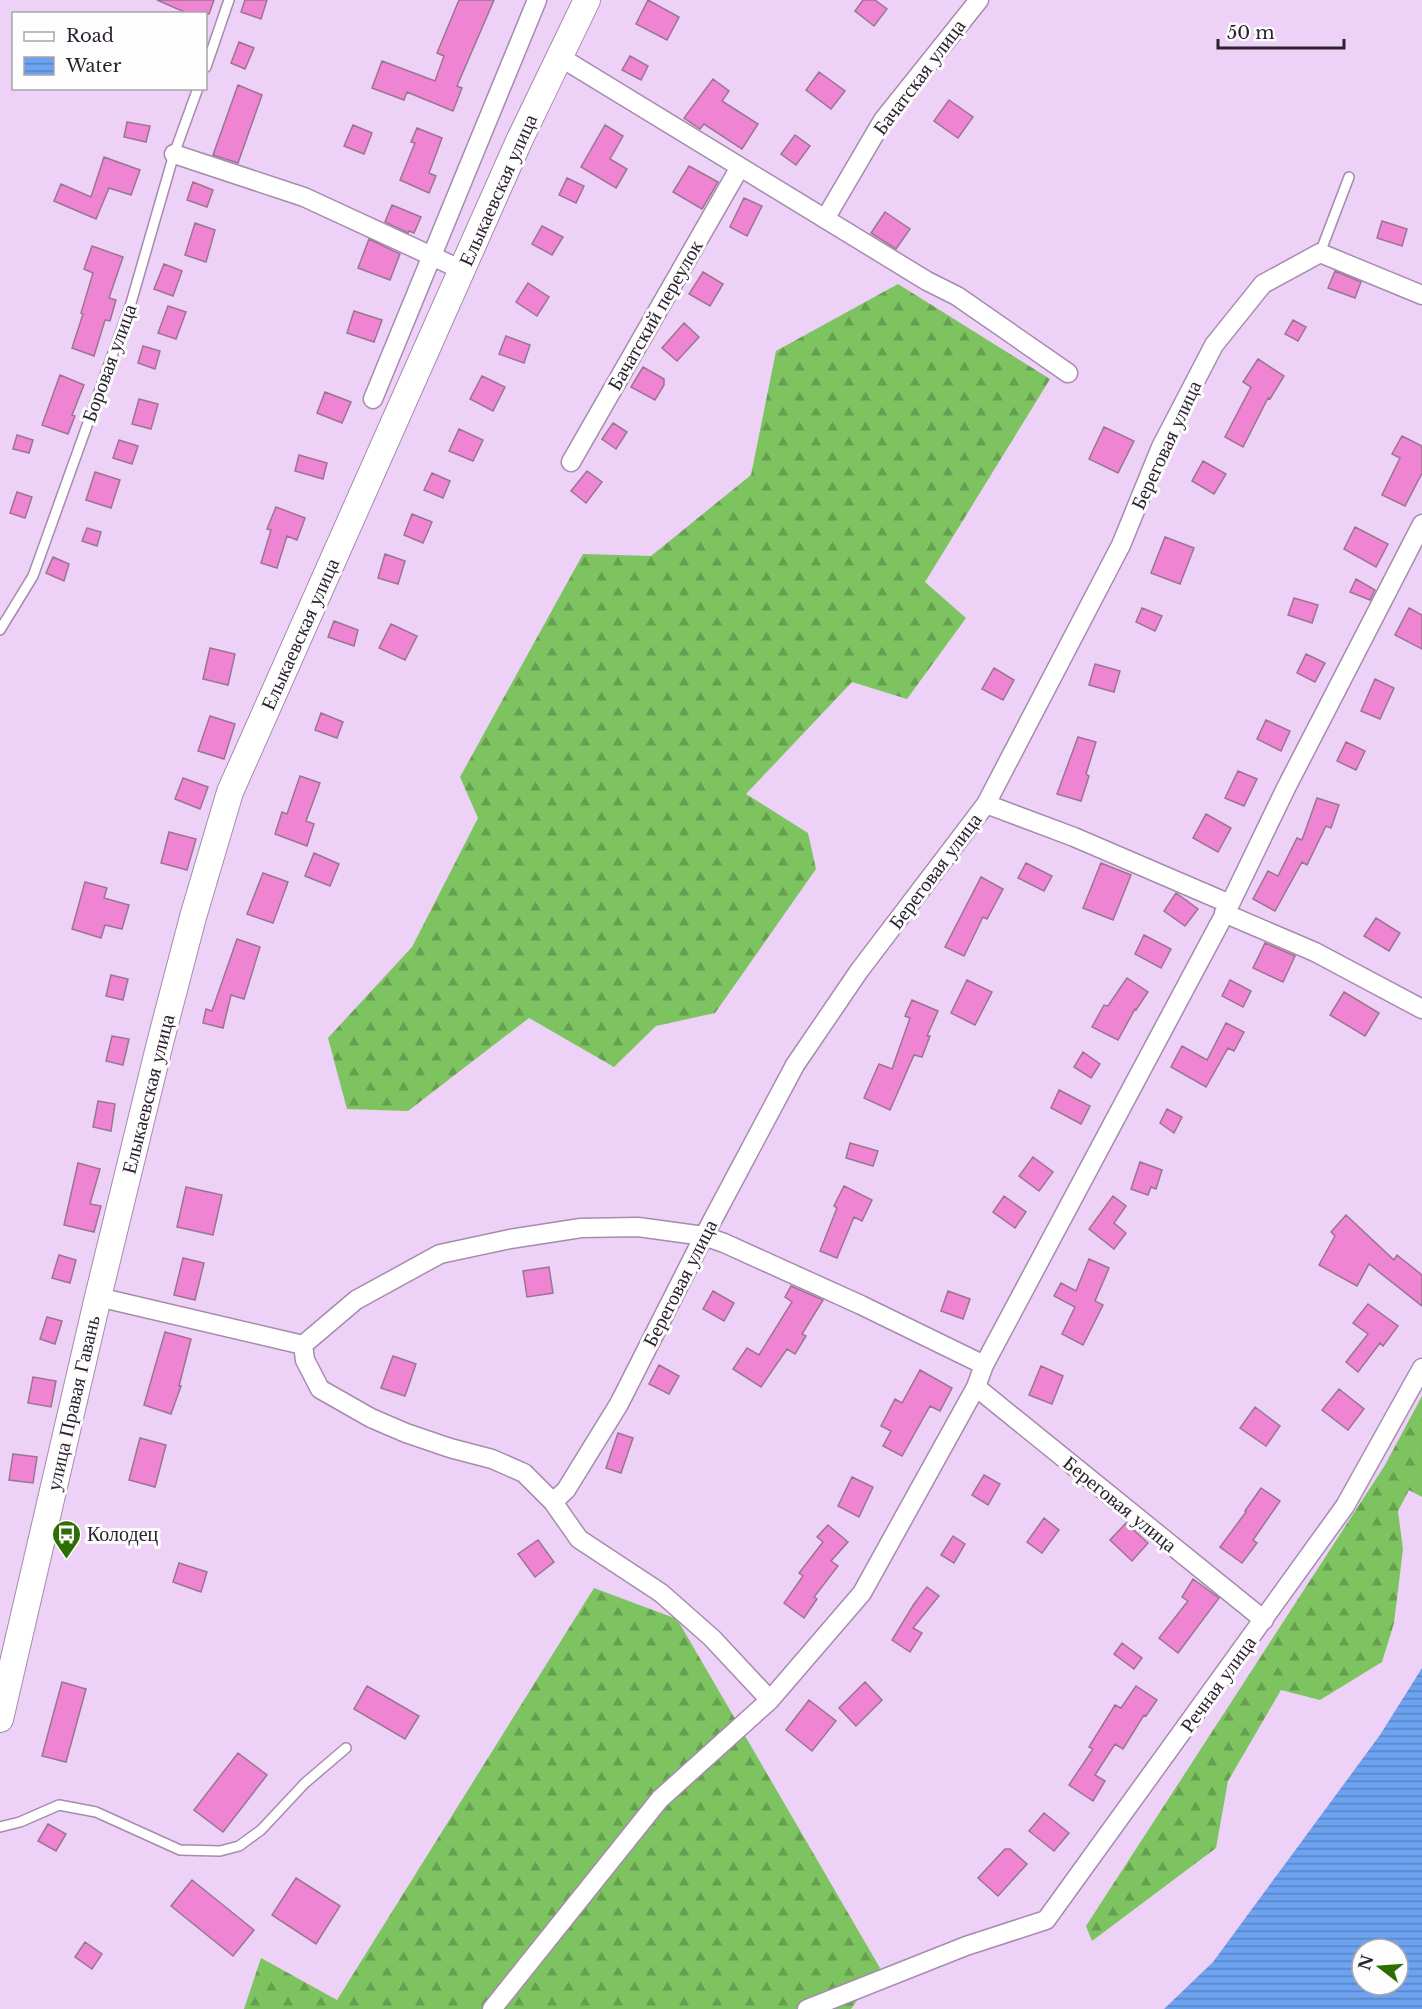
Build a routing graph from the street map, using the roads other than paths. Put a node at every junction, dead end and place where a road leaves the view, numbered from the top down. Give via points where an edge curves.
1 (229, 0) edge
2 (537, 0) edge
3 (586, 0) edge
4 (979, 0) edge
5 (560, 57) junction
6 (207, 64) edge
7 (197, 90) edge
8 (174, 154) junction
9 (740, 167) junction
10 (1350, 177) dead end
11 (825, 219) junction
12 (1320, 253) junction
13 (432, 256) junction
14 (462, 270) junction
15 (1422, 295) edge
16 (1068, 373) dead end
17 (373, 399) dead end
18 (571, 462) dead end
19 (1422, 524) edge
20 (0, 630) edge
21 (986, 804) junction
22 (1227, 909) junction
23 (1422, 1009) edge
24 (704, 1236) junction
25 (98, 1298) junction
26 (303, 1345) junction
27 (984, 1365) junction
28 (1422, 1368) edge
29 (976, 1387) junction
30 (553, 1502) junction
31 (1264, 1620) junction
32 (770, 1700) junction
33 (0, 1719) edge
34 (346, 1748) dead end
35 (0, 1827) edge
36 (492, 2009) edge
37 (807, 2009) edge

1 - 6 lane
2 - 13 street
3 - 5 street, Елыкаевская улица
4 - 11 street, Бачатская улица via 883,120
5 - 9 street
5 - 14 street, Елыкаевская улица
7 - 8 lane, Боровая улица
8 - 13 street via 304,196
8 - 20 lane, Боровая улица via 131,303 37,566
9 - 11 street
9 - 18 street, Бачатский переулок
10 - 12 lane
11 - 16 street via 957,296
12 - 15 street
12 - 21 street, Береговая улица via 1263,284 1214,345 1161,447 1121,544
13 - 14 street
13 - 17 street
14 - 25 street, Елыкаевская улица via 230,792 187,939
19 - 22 street
21 - 22 street via 1074,837
21 - 24 street, Береговая улица via 860,971 795,1065
22 - 23 street
22 - 27 street
24 - 26 street via 638,1227 581,1228 441,1254 356,1300
24 - 27 street via 861,1305
24 - 30 street, Береговая улица via 620,1404 566,1490
25 - 26 street
25 - 33 street, улица Правая Гавань
26 - 30 street via 305,1360 320,1389 406,1433 524,1473
27 - 29 street
28 - 31 street, Речная улица via 1345,1506
29 - 31 street, Береговая улица
29 - 32 street via 862,1593
30 - 32 street via 579,1539 661,1593 712,1638
31 - 37 street, Речная улица via 1046,1920 966,1946
32 - 36 street via 660,1799
34 - 35 lane via 305,1783 261,1830 239,1846 220,1851 180,1850 96,1812 59,1805

